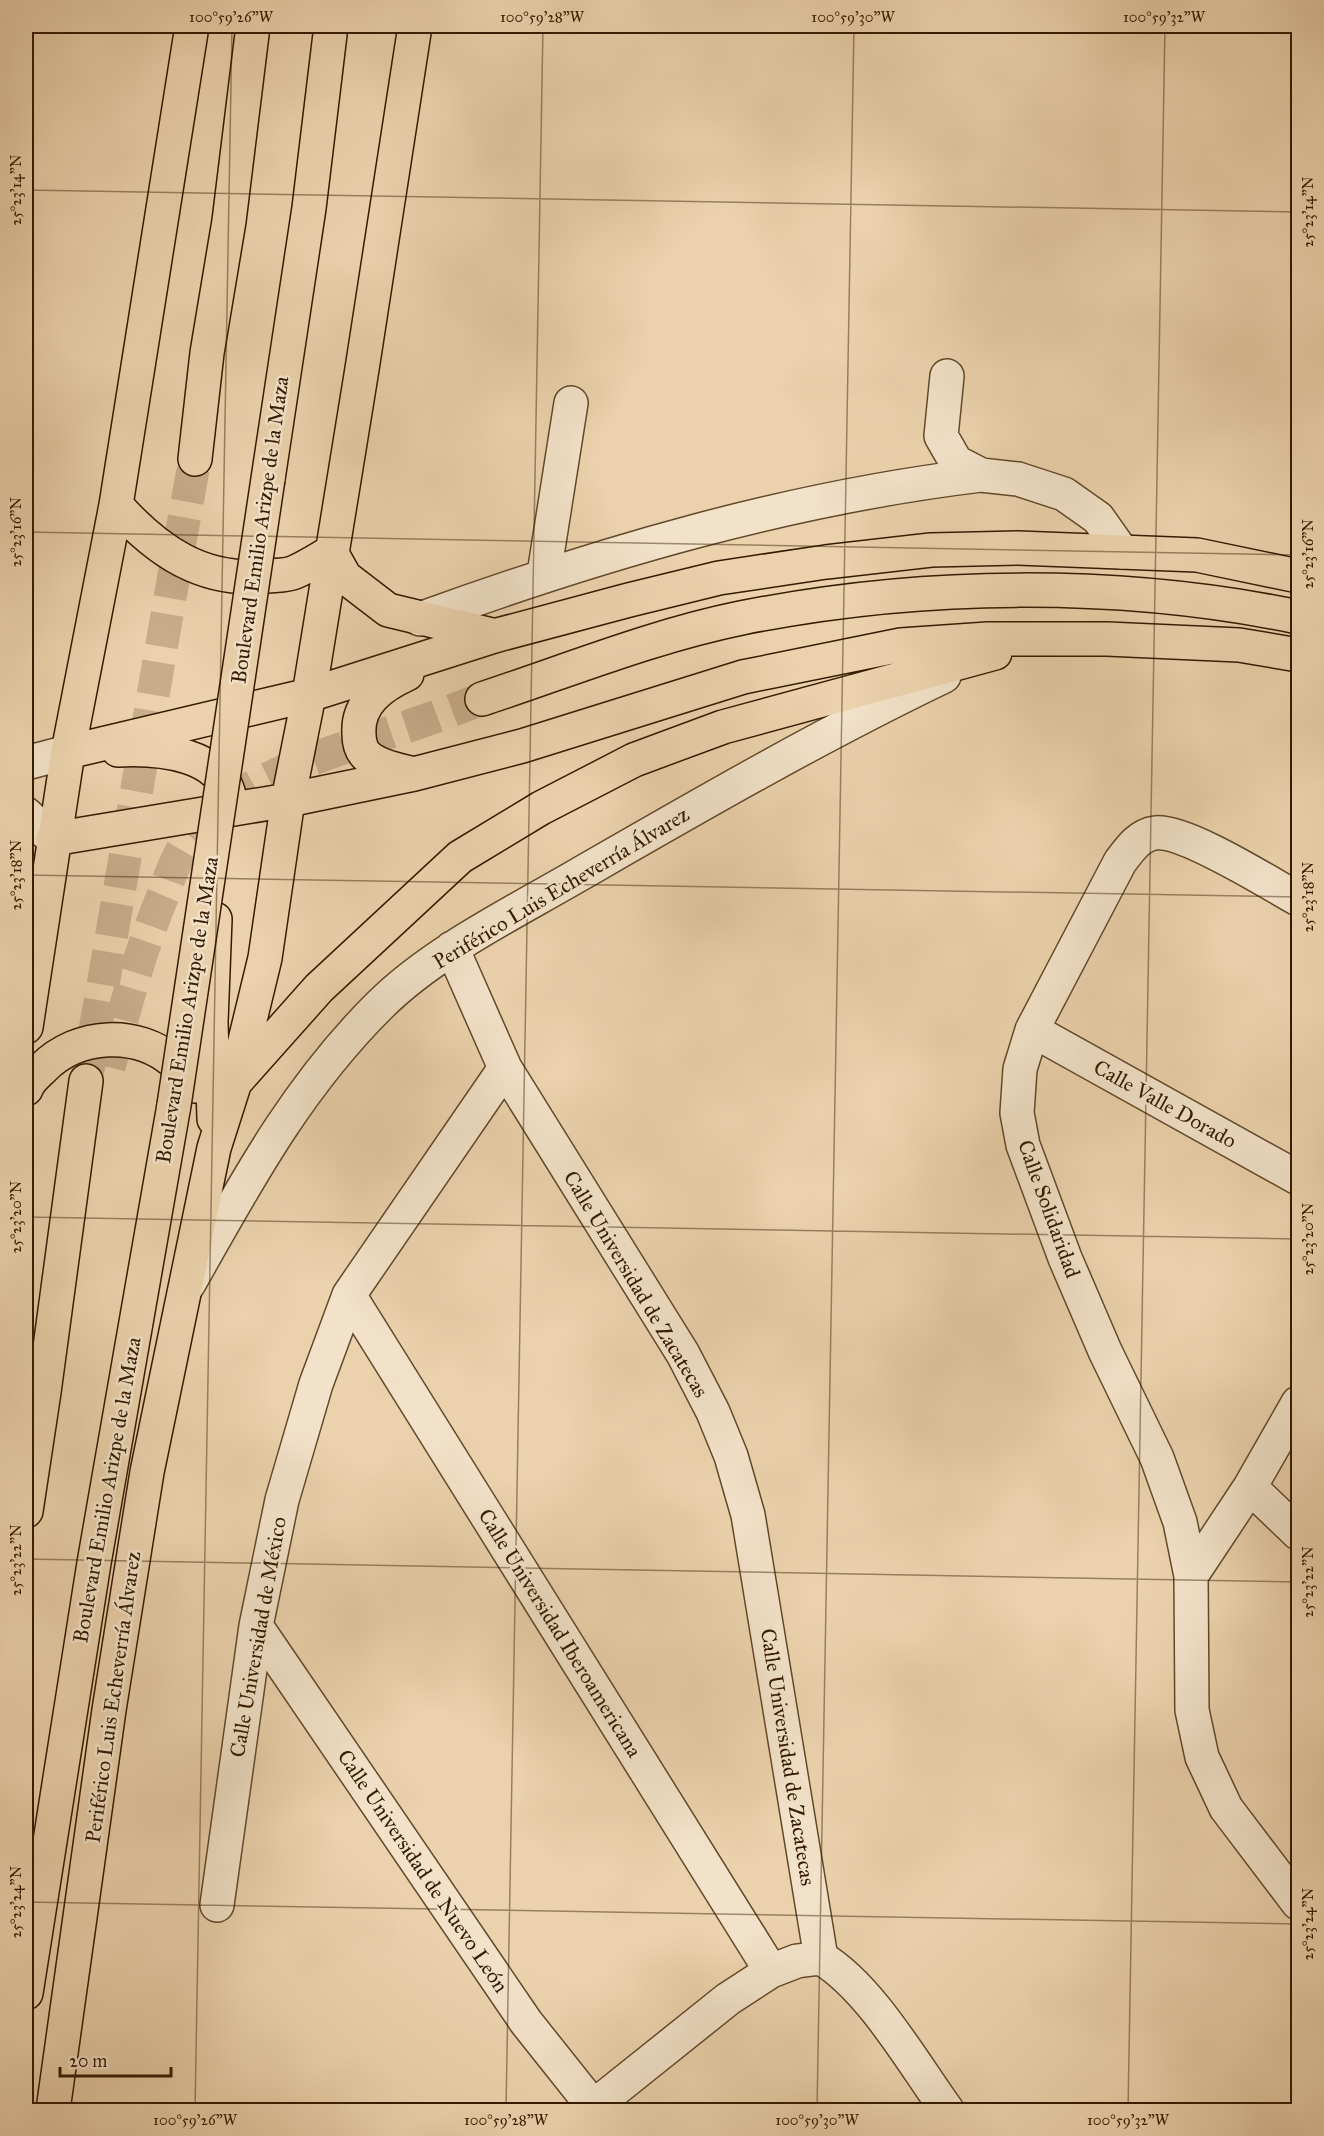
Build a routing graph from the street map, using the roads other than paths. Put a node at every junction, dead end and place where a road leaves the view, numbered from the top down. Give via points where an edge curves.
1 (192, 26) edge
2 (253, 26) edge
3 (331, 26) edge
4 (415, 26) edge
5 (947, 376) dead end
6 (571, 403) dead end
7 (195, 459) tunnel mouth
8 (981, 475) junction
9 (117, 505) junction
10 (331, 552) junction
11 (1122, 552) junction
12 (544, 574) junction
13 (1299, 576) edge
14 (1299, 617) edge
15 (420, 619) junction
16 (494, 636) junction
17 (1107, 639) junction
18 (987, 655) junction
19 (1299, 655) edge
20 (309, 694) junction
21 (482, 699) tunnel mouth
22 (68, 752) junction
23 (26, 763) edge
24 (414, 774) junction
25 (288, 800) junction
26 (230, 809) junction
27 (26, 814) edge
28 (39, 841) edge
29 (1299, 899) edge
30 (452, 948) junction
31 (26, 1027) edge
32 (1032, 1030) junction
33 (505, 1068) junction
34 (95, 1082) tunnel mouth
35 (235, 1082) junction
36 (26, 1089) edge
37 (214, 1148) junction
38 (1299, 1178) edge
39 (187, 1287) junction
40 (349, 1295) junction
41 (1299, 1404) edge
42 (1250, 1488) junction
43 (26, 1511) edge
44 (1299, 1533) edge
45 (1191, 1576) junction
46 (256, 1626) junction
47 (1299, 1904) edge
48 (217, 1905) dead end
49 (821, 1958) junction
50 (771, 1971) junction
51 (26, 1993) edge
52 (595, 2109) edge
53 (53, 2110) edge
54 (947, 2110) edge

1 - 9 main road
2 - 7 main road
3 - 51 main road, Boulevard Emilio Arizpe de la Maza, bridge via 309,208 174,1105 96,1551
4 - 10 main road
5 - 8 street via 941,436 956,462
6 - 12 street
8 - 11 street via 1018,479 1064,494 1098,519
8 - 12 street via 801,506
9 - 10 main road via 143,535 167,552 213,573 253,578 293,573
9 - 22 main road
10 - 15 main road via 345,578 371,598 388,610
10 - 20 main road, Periférico Luis Echeverría Álvarez
11 - 13 main road via 1197,555
11 - 16 main road via 931,550 826,562 719,578
12 - 15 street
14 - 21 main road via 1188,600 1068,591 956,592 835,601 739,618 671,636
15 - 16 main road
16 - 20 main road
16 - 24 main road via 386,684 362,710 359,737 367,756
17 - 18 main road via 1027,645
17 - 19 main road via 1239,645
17 - 24 main road via 988,639 901,645 835,656 743,677 522,746
18 - 30 street, Periférico Luis Echeverría Álvarez via 864,714 735,784
18 - 35 main road via 723,727 634,760 541,808 460,857 319,988
20 - 22 main road
20 - 25 main road, Periférico Luis Echeverría Álvarez
22 - 23 street
22 - 26 main road via 134,749 181,755 208,765 223,778
22 - 28 main road
24 - 25 main road
25 - 26 main road
25 - 35 main road, Periférico Luis Echeverría Álvarez via 265,958
26 - 28 main road
26 - 37 main road via 213,939
27 - 28 street
28 - 31 main road
29 - 32 street, Calle Solidaridad via 1180,836 1155,832 1137,840 1120,862
30 - 33 street, Calle Universidad de Zacatecas
30 - 39 street, Periférico Luis Echeverría Álvarez via 381,1004 326,1065 268,1144
32 - 38 street, Calle Valle Dorado
32 - 45 street, Calle Solidaridad via 1020,1069 1017,1113 1023,1145 1065,1258 1157,1458 1180,1522
33 - 40 street, Calle Universidad de México
33 - 49 street, Calle Universidad de Zacatecas via 683,1354 731,1456 748,1515
34 - 43 main road via 77,1147
35 - 37 main road, Periférico Luis Echeverría Álvarez
36 - 37 main road via 55,1056 90,1041 128,1040 164,1053 192,1077
37 - 39 main road, Periférico Luis Echeverría Álvarez
39 - 53 main road, Periférico Luis Echeverría Álvarez via 147,1472
40 - 46 street, Calle Universidad de México via 316,1384 282,1500
40 - 50 street, Calle Universidad Iberoamericana
41 - 42 street
42 - 44 street
42 - 45 street
45 - 47 street, Calle Solidaridad via 1192,1710 1202,1757 1226,1808
46 - 48 street, Calle Universidad de México
46 - 52 street, Calle Universidad de Nuevo León via 526,2022
49 - 50 street via 797,1961
49 - 54 street via 839,1968 868,2000
50 - 52 street via 728,1999

